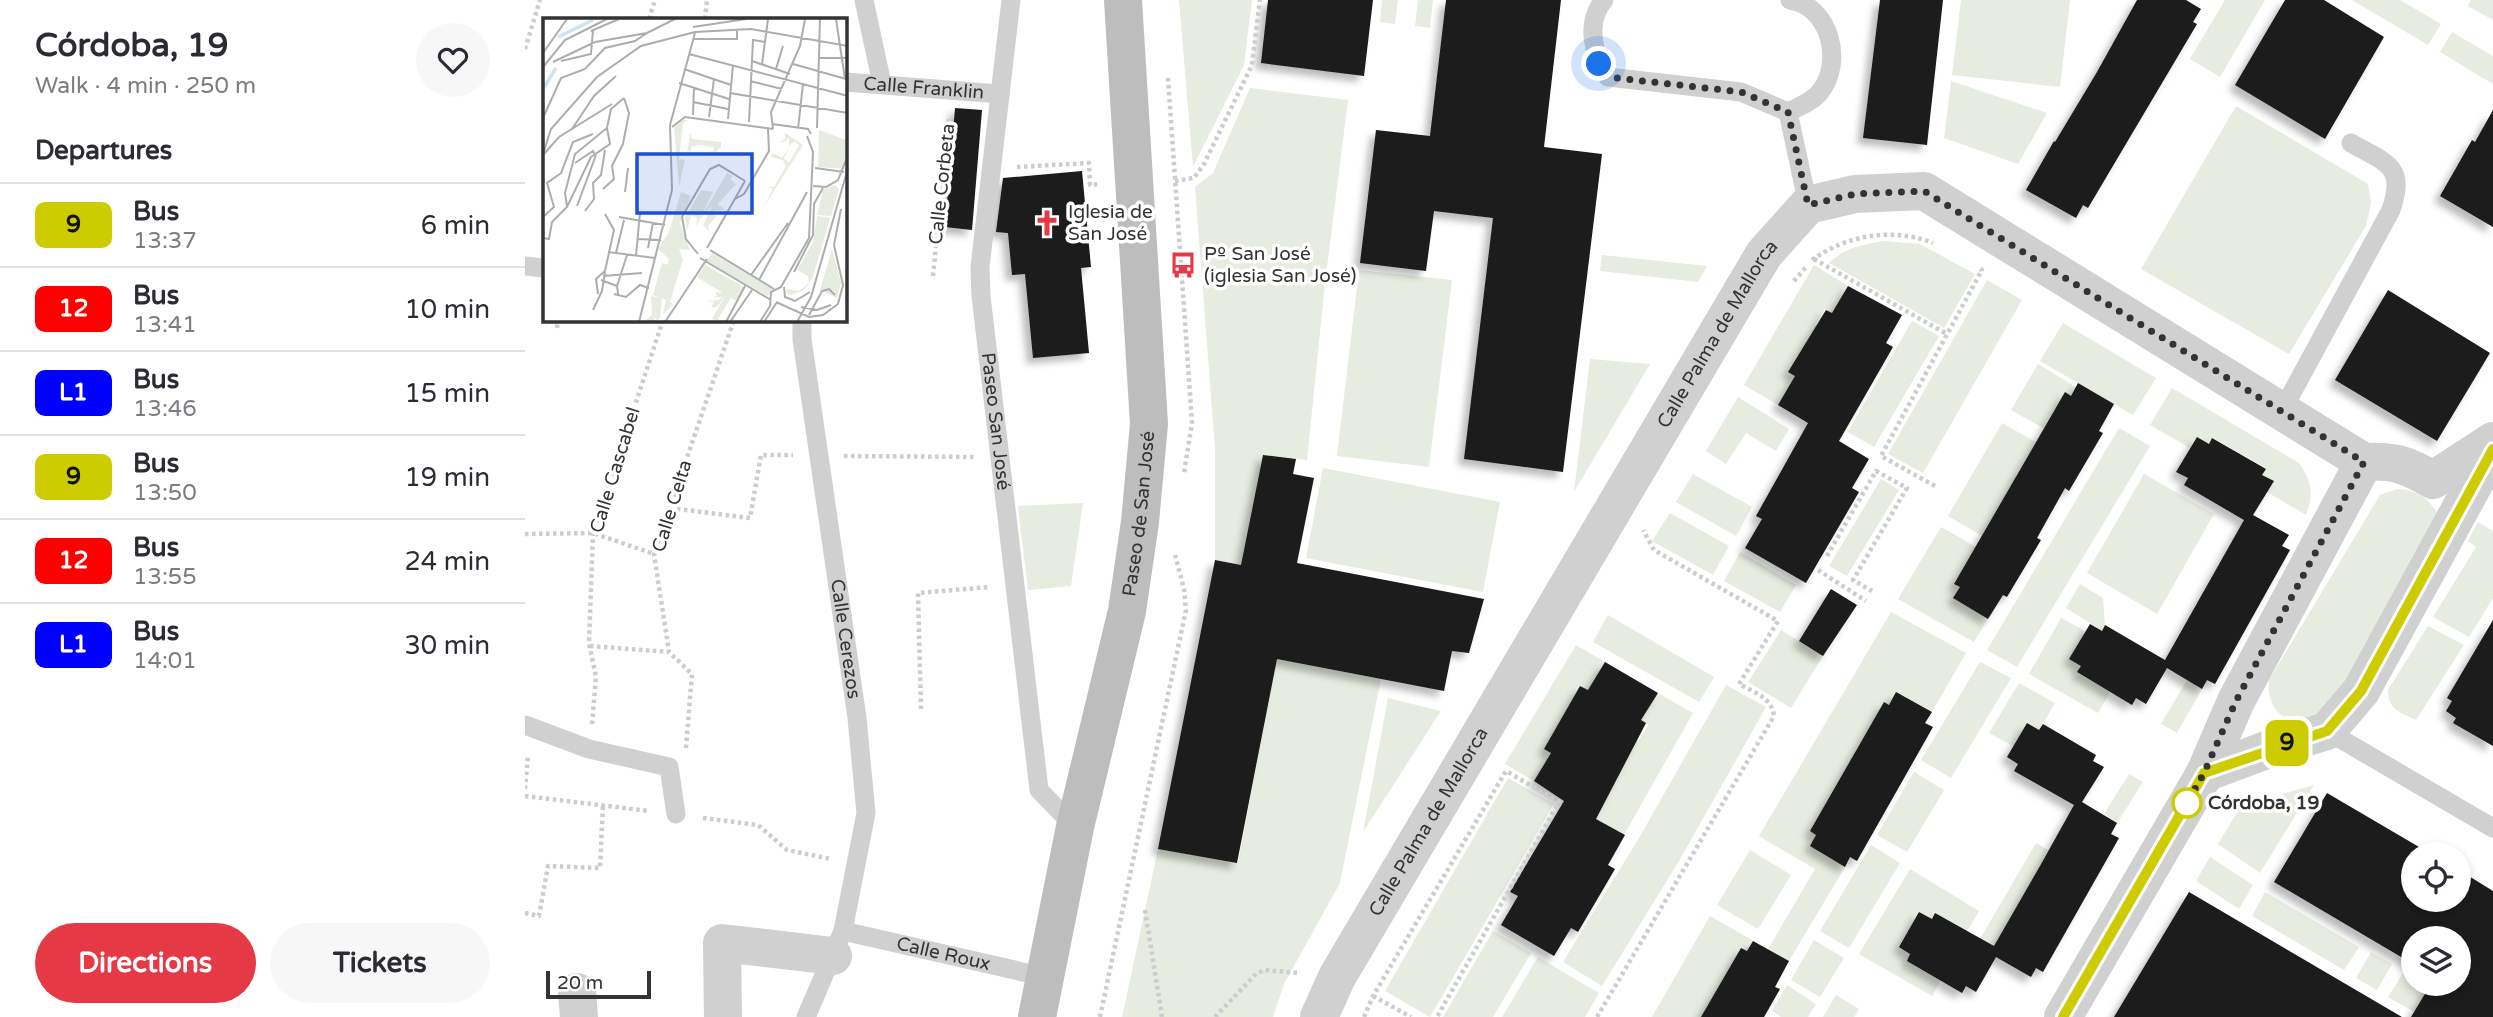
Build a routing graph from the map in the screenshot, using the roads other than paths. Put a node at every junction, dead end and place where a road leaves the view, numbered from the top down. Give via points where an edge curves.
1 (864, 0) edge
2 (1011, 0) edge
3 (1123, 0) edge
4 (1604, 0) edge
5 (1790, 0) edge
6 (847, 82) edge
7 (882, 84) junction
8 (1000, 94) junction
9 (1788, 112) junction
10 (2351, 142) dead end
11 (1808, 205) junction
12 (525, 266) edge
13 (543, 268) edge
14 (802, 322) edge
15 (2282, 411) junction
16 (2493, 441) edge
17 (2493, 449) edge
18 (2364, 462) junction
19 (2433, 480) junction
20 (2457, 515) junction
21 (525, 725) edge
22 (2327, 731) junction
23 (2204, 773) junction
24 (676, 814) dead end
25 (1075, 827) junction
26 (2493, 828) edge
27 (838, 943) junction
28 (1045, 977) junction
29 (723, 1017) edge
30 (806, 1017) edge
31 (1037, 1017) edge
32 (1319, 1017) edge
33 (2063, 1017) edge

1 - 7 lane
2 - 8 lane, Paseo San José
3 - 25 street, Paseo de San José via 1149,424 1127,611
4 - 9 lane via 1594,20 1592,41 1608,77 1741,92
5 - 9 lane via 1802,2 1823,22 1832,47 1830,73 1822,90 1810,102
6 - 7 lane, Calle Franklin
7 - 8 lane, Calle Franklin
8 - 25 lane, Paseo San José via 981,296 1039,790
9 - 11 lane
10 - 15 lane via 2395,173 2396,195
11 - 15 street via 1855,194 1924,191
11 - 32 street, Calle Palma de Mallorca via 1764,254 1337,977
12 - 13 lane
14 - 27 lane, Calle Cerezos via 866,813
15 - 18 street
16 - 19 street
17 - 20 street
18 - 19 street via 2406,465
18 - 23 street via 2236,701
19 - 20 street
20 - 22 street via 2361,691
21 - 24 lane via 589,749 669,766
22 - 23 street
22 - 26 lane
23 - 33 street
25 - 28 street, Paseo de San José
27 - 28 lane, Calle Roux
27 - 29 street via 722,943
27 - 30 lane, Calle Cerezos
28 - 31 street, Paseo de San José

